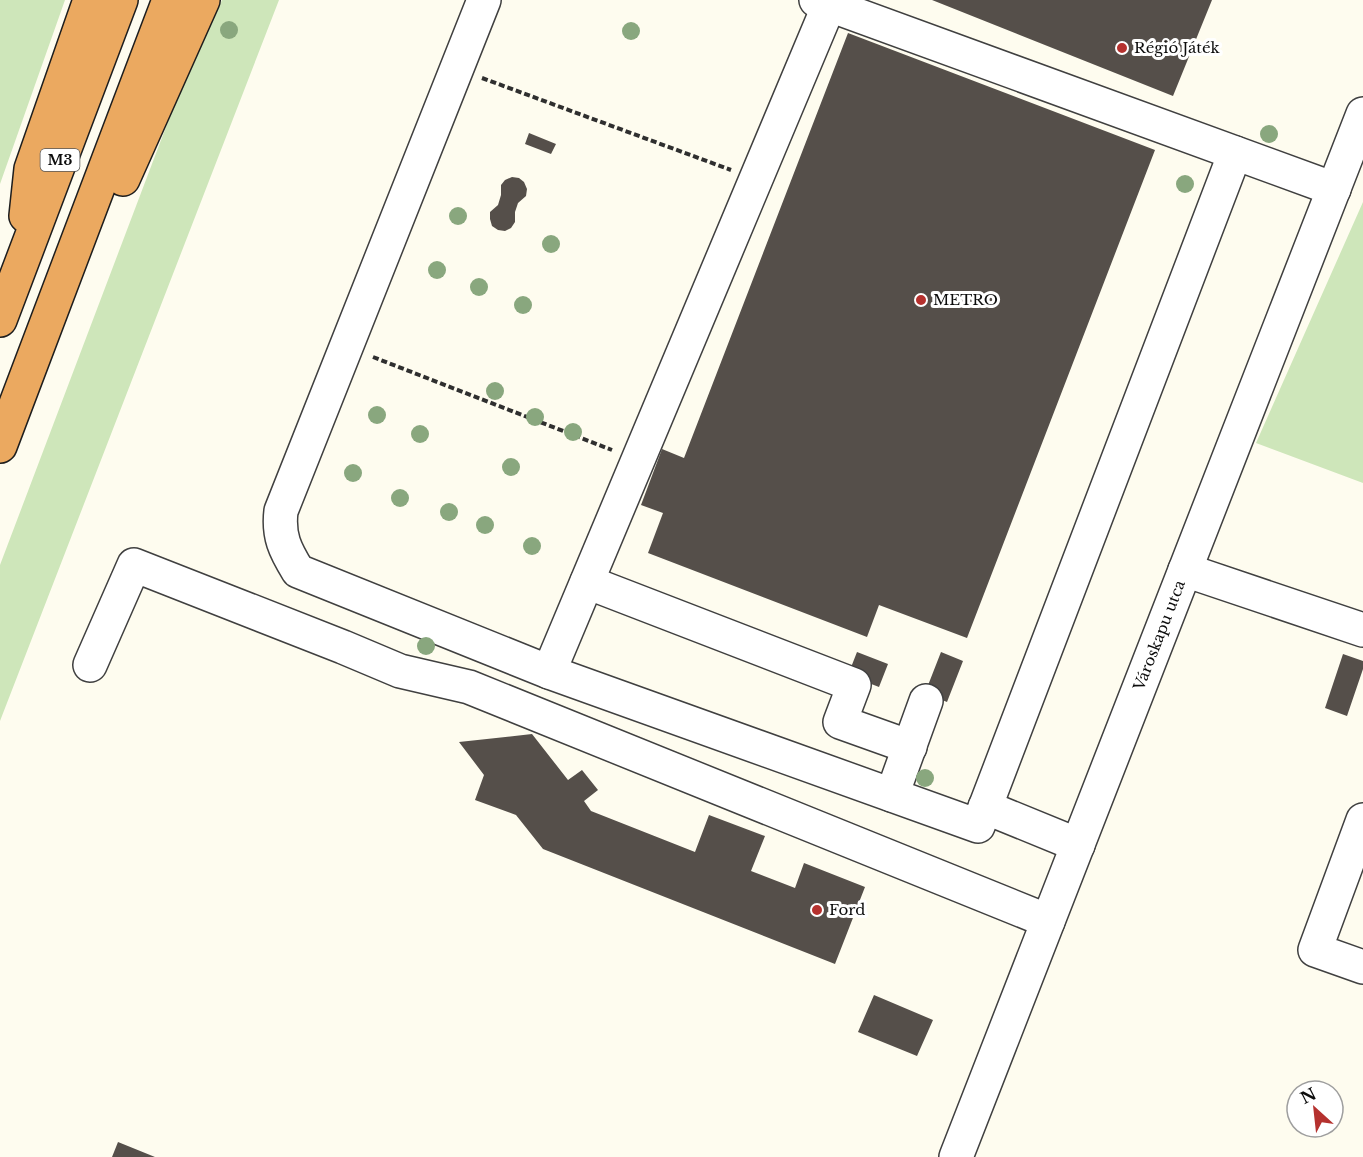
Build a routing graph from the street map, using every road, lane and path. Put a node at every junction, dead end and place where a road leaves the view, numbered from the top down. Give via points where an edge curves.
1 (90, 0) edge
2 (121, 0) edge
3 (169, 0) edge
4 (202, 0) edge
5 (484, 0) edge
6 (822, 2) edge
7 (477, 76) dead end
8 (1363, 114) edge
9 (1235, 153) junction
10 (756, 180) junction
11 (1334, 189) junction
12 (21, 262) junction
13 (51, 309) junction
14 (0, 320) edge
15 (364, 354) dead end
16 (0, 447) edge
17 (638, 460) junction
18 (1185, 570) junction
19 (587, 582) junction
20 (1363, 630) edge
21 (90, 665) dead end
22 (549, 672) junction
23 (926, 701) dead end
24 (910, 747) junction
25 (892, 795) junction
26 (985, 807) junction
27 (1363, 819) edge
28 (1078, 845) junction
29 (1048, 921) junction
30 (1363, 967) edge
31 (956, 1157) edge

1 - 12 highway via 31,170
2 - 12 highway, M3
3 - 13 highway
4 - 13 highway via 106,216
5 - 22 street via 280,511 279,528 298,571
6 - 9 street
6 - 10 street
7 - 10 path
8 - 11 street, Városkapu utca
9 - 11 street
9 - 26 street
10 - 17 street
11 - 18 street, Városkapu utca
12 - 14 highway, M3
13 - 16 highway
15 - 17 path
17 - 19 street
18 - 20 street
18 - 28 street, Városkapu utca
19 - 22 street
19 - 24 street via 854,685 840,722
21 - 29 street via 134,565 400,671 469,687
22 - 25 street
23 - 24 street
24 - 25 street
25 - 26 street via 978,826
26 - 28 street
27 - 30 street via 1315,950
28 - 29 street, Városkapu utca
29 - 31 street, Városkapu utca

